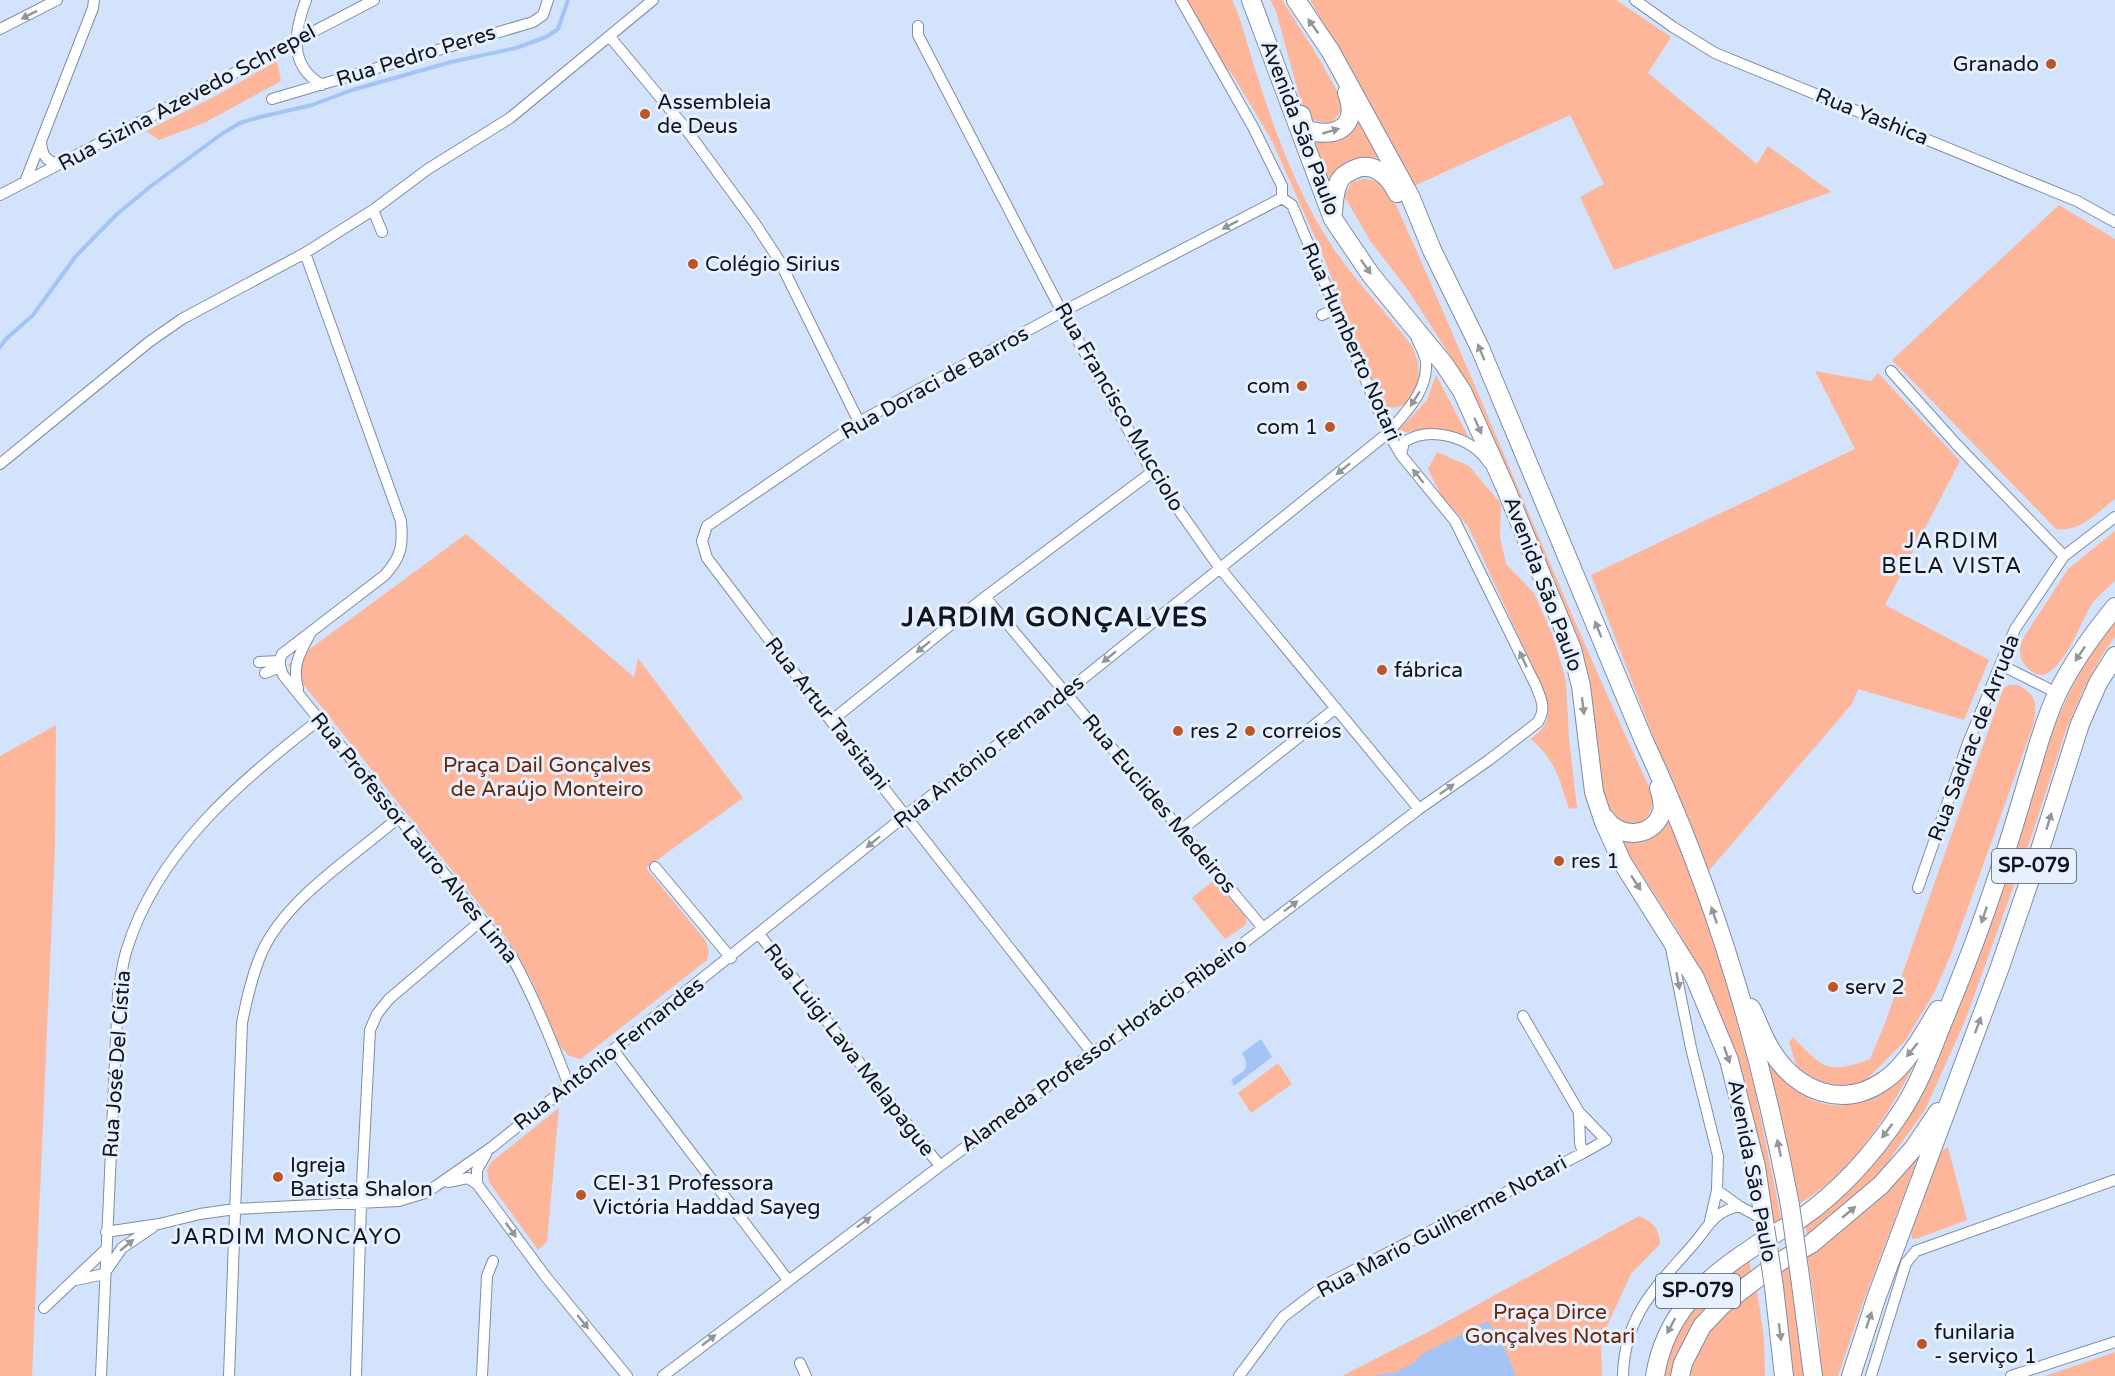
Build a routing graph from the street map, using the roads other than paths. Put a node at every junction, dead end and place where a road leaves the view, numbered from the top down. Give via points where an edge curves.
1 (57, 0) edge
2 (94, 0) edge
3 (306, 0) edge
4 (374, 0) edge
5 (548, 0) edge
6 (653, 0) edge
7 (1181, 0) edge
8 (1251, 0) edge
9 (1261, 0) edge
10 (1296, 0) edge
11 (1635, 0) edge
12 (918, 26) dead end
13 (0, 29) edge
14 (610, 37) junction
15 (296, 42) junction
16 (1331, 52) junction
17 (322, 84) junction
18 (272, 99) dead end
19 (41, 140) junction
20 (66, 161) junction
21 (25, 182) junction
22 (0, 195) edge
23 (1282, 198) junction
24 (373, 210) junction
25 (1333, 219) junction
26 (2115, 222) edge
27 (382, 232) dead end
28 (305, 254) junction
29 (1458, 303) junction
30 (1335, 309) junction
31 (1062, 312) junction
32 (1322, 315) dead end
33 (1411, 325) junction
34 (1891, 370) dead end
35 (860, 422) junction
36 (1388, 433) junction
37 (1401, 454) junction
38 (0, 464) edge
39 (1152, 472) junction
40 (1506, 489) junction
41 (2115, 517) edge
42 (702, 541) joint
43 (2064, 556) junction
44 (1220, 567) junction
45 (986, 597) junction
46 (2115, 608) edge
47 (312, 630) junction
48 (2115, 656) edge
49 (259, 662) dead end
50 (279, 664) junction
51 (2001, 665) junction
52 (265, 673) dead end
53 (298, 692) junction
54 (1065, 693) junction
55 (2058, 693) junction
56 (1336, 708) junction
57 (1543, 713) joint
58 (319, 720) junction
59 (831, 721) junction
60 (1644, 741) junction
61 (1594, 792) junction
62 (1419, 809) junction
63 (906, 815) junction
64 (399, 817) junction
65 (1181, 830) junction
66 (655, 867) dead end
67 (1918, 888) dead end
68 (482, 920) junction
69 (1663, 925) junction
70 (1263, 927) junction
71 (759, 934) junction
72 (730, 958) junction
73 (1966, 966) junction
74 (1733, 971) junction
75 (1523, 1016) dead end
76 (614, 1051) junction
77 (1092, 1053) junction
78 (1958, 1080) junction
79 (569, 1086) junction
80 (1579, 1112) junction
81 (492, 1147) junction
82 (1583, 1153) junction
83 (940, 1166) junction
84 (2115, 1180) edge
85 (477, 1184) junction
86 (436, 1186) junction
87 (1717, 1190) junction
88 (361, 1203) junction
89 (1739, 1206) junction
90 (235, 1209) junction
91 (1710, 1221) junction
92 (159, 1224) junction
93 (1768, 1227) junction
94 (106, 1232) junction
95 (105, 1250) junction
96 (493, 1261) dead end
97 (104, 1274) junction
98 (76, 1280) junction
99 (788, 1280) junction
100 (104, 1296) junction
101 (44, 1308) dead end
102 (2115, 1342) edge
103 (800, 1363) dead end
104 (101, 1376) edge
105 (229, 1376) edge
106 (356, 1376) edge
107 (482, 1376) edge
108 (627, 1376) edge
109 (663, 1376) edge
110 (806, 1376) edge
111 (1239, 1376) edge
112 (1623, 1376) edge
113 (1655, 1376) edge
114 (1680, 1376) edge
115 (1784, 1376) edge
116 (1813, 1376) edge
117 (1851, 1376) edge
118 (1871, 1376) edge
119 (2011, 1376) edge

1 -> 13 street
2 - 19 street
3 - 15 street
4 - 15 street, Rua Sizina Azevedo Schrepel
5 - 17 street, Rua Pedro Peres via 543,15 533,22
6 - 14 street
7 - 23 street, Rua Humberto Notari via 1253,127 1282,186
8 - 25 main road, Avenida São Paulo
9 -> 16 main road via 1305,129 1325,135 1339,130 1351,114 1349,97
16 -> 10 main road, Avenida São Paulo
11 - 26 street, Rua Yashica via 1715,53 2077,201
12 - 31 street, Rua Francisco Mucciolo via 918,35
14 - 24 street via 510,118 428,169
14 - 35 street via 683,125 779,260
15 - 17 street via 304,69 310,78
15 - 20 street, Rua Sizina Azevedo Schrepel
16 - 29 main road, Avenida São Paulo via 1410,196
17 - 18 street, Rua Pedro Peres
19 - 20 street via 48,161
19 - 21 street
20 - 21 street, Rua Sizina Azevedo Schrepel
21 - 22 street, Rua Sizina Azevedo Schrepel
23 - 30 street, Rua Humberto Notari via 1292,205
23 -> 31 street, Rua Doraci de Barros
24 - 27 street
24 - 28 street
25 - 29 main road via 1340,178 1369,166 1380,171 1392,183 1444,292
25 -> 33 main road, Avenida São Paulo
28 - 38 street via 166,330
28 - 47 street via 401,521 403,544 396,563 385,575
60 -> 29 main road, Avenida São Paulo
30 - 32 street
30 - 36 street, Rua Humberto Notari
31 - 35 street, Rua Doraci de Barros
31 - 39 street, Rua Francisco Mucciolo
33 -> 36 street, Rua Antônio Fernandes via 1426,360 1425,384
33 -> 40 main road, Avenida São Paulo via 1462,391
34 - 43 street
35 - 42 street, Rua Doraci de Barros via 707,526
36 - 37 street, Rua Humberto Notari
36 -> 44 street, Rua Antônio Fernandes
37 - 40 street via 1404,442 1414,435 1444,435 1473,447
57 -> 37 street, Rua Humberto Notari via 1536,686 1455,521
39 - 44 street, Rua Francisco Mucciolo
39 - 45 street
40 -> 61 main road, Avenida São Paulo via 1572,649 1581,686
41 - 43 street, Rua Sadrac de Arruda
42 - 59 street, Rua Artur Tarsitani via 707,558
43 - 51 street, Rua Sadrac de Arruda via 2015,629
44 -> 54 street, Rua Antônio Fernandes
44 - 56 street, Rua Francisco Mucciolo
45 - 54 street, Rua Euclides Medeiros
45 -> 59 street
46 -> 55 main road, SP-079 via 2074,662
47 - 50 street via 282,654
47 - 53 street via 296,661
78 -> 48 main road, SP-079 via 2038,856 2079,724
49 - 50 street
50 - 52 street
50 - 53 street, Rua Professor Lauro Alves Lima
51 - 55 street
51 - 67 street, Rua Sadrac de Arruda via 1968,743
53 - 58 street, Rua Professor Lauro Alves Lima
54 - 63 street, Rua Antônio Fernandes
54 - 65 street, Rua Euclides Medeiros
55 -> 73 main road, SP-079
56 - 62 street, Rua Francisco Mucciolo
56 - 65 street
62 -> 57 street, Alameda Professor Horácio Ribeiro via 1489,760 1538,722
58 - 64 street, Rua Professor Lauro Alves Lima
58 - 94 street, Rua José Del Cístia via 213,811 178,850 142,912 127,949 118,994
59 - 63 street, Rua Artur Tarsitani
60 - 61 main road via 1662,801 1662,812 1654,824 1632,834 1617,831 1607,822
74 -> 60 main road, Avenida São Paulo via 1700,872
61 -> 69 main road, Avenida São Paulo via 1622,862
70 -> 62 street, Alameda Professor Horácio Ribeiro
63 -> 71 street, Rua Antônio Fernandes
63 - 77 street, Rua Artur Tarsitani
64 - 68 street, Rua Professor Lauro Alves Lima
64 - 90 street via 309,892 280,923 250,982 242,1023
65 - 70 street, Rua Euclides Medeiros
66 - 72 street
68 - 79 street, Rua Professor Lauro Alves Lima via 512,957 531,991
68 - 88 street via 389,999 370,1030
69 -> 87 street via 1714,1138 1719,1172
69 -> 93 main road, Avenida São Paulo via 1695,978 1729,1060
70 - 77 street, Alameda Professor Horácio Ribeiro via 1165,1003
71 - 72 street, Rua Antônio Fernandes
71 - 83 street, Rua Luigi Lava Melapague
72 - 76 street, Rua Antônio Fernandes
73 -> 74 main road, SP-079 via 1916,1047 1887,1080 1861,1094 1834,1096 1811,1089 1789,1072 1772,1051
73 -> 93 main road, SP-079 via 1921,1078 1901,1113 1858,1169 1801,1218
116 -> 74 main road, Avenida São Paulo, bridge via 1779,1145
75 - 80 street
76 - 79 street, Rua Antônio Fernandes
76 - 99 street
77 - 83 street, Alameda Professor Horácio Ribeiro
114 -> 78 main road, SP-079 via 1702,1326 1722,1305 1803,1249 1881,1185 1913,1149
117 -> 78 main road, SP-079
79 - 81 street, Rua Antônio Fernandes
80 - 82 street
80 - 82 street, Rua Mario Guilherme Notari via 1606,1140
81 - 85 street, Rua Antônio Fernandes via 477,1170
81 - 86 street, Rua Antônio Fernandes
82 - 111 street, Rua Mario Guilherme Notari via 1325,1285 1283,1317
99 -> 83 street, Alameda Professor Horácio Ribeiro
84 - 118 street via 1916,1251 1906,1263
85 - 86 street, Rua Antônio Fernandes via 468,1178
85 -> 108 street
86 - 88 street, Rua Antônio Fernandes via 399,1201
87 - 89 street
87 - 91 street
88 - 90 street, Rua Antônio Fernandes
88 - 106 street
89 - 91 street via 1721,1211
89 - 93 street
90 - 92 street, Rua Antônio Fernandes
90 - 105 street
91 - 112 street via 1643,1304 1626,1349
92 - 94 street, Rua Antônio Fernandes
97 -> 92 street, Rua Antônio Fernandes via 122,1248
93 -> 113 main road, SP-079 via 1753,1247 1689,1299 1662,1344
93 -> 115 main road, Avenida São Paulo, bridge
94 - 95 street, Rua José Del Cístia
95 - 97 street, Rua José Del Cístia
95 - 98 street
96 - 107 street via 487,1275
97 - 98 street
97 - 100 street, Rua José Del Cístia
98 - 100 street via 93,1286
98 - 101 street
109 -> 99 street, Alameda Professor Horácio Ribeiro
100 - 104 street, Rua José Del Cístia
102 - 119 street
103 - 110 street

